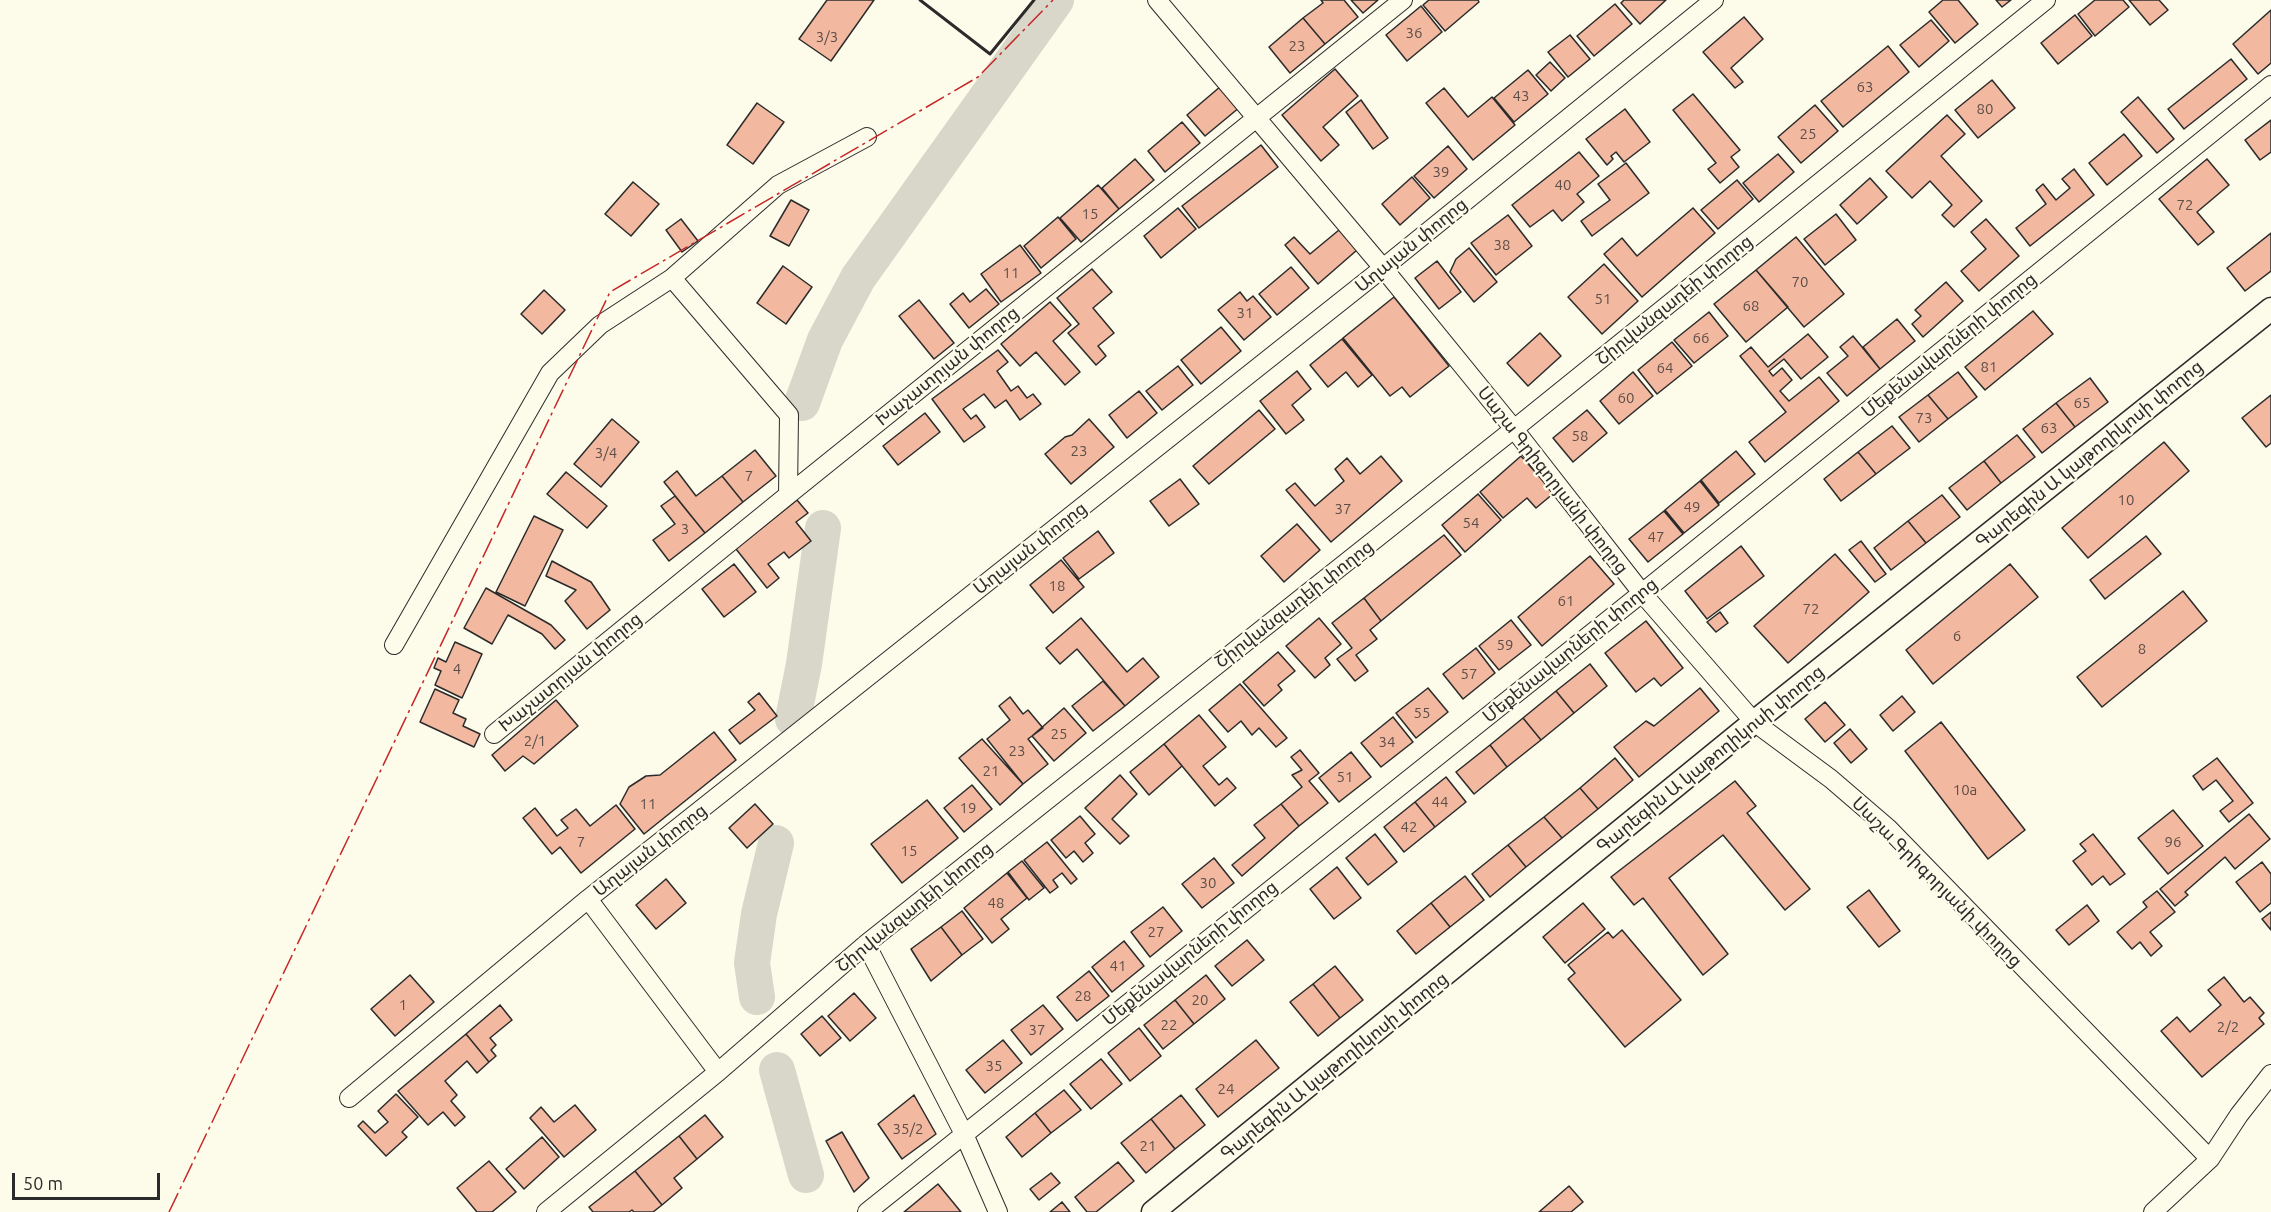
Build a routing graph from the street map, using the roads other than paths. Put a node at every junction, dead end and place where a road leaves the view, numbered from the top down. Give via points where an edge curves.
1 (1157, 0) edge
2 (1403, 0) edge
3 (1714, 0) edge
4 (2046, 0) edge
5 (2271, 85) edge
6 (1257, 116) junction
7 (867, 137) dead end
8 (1383, 268) junction
9 (672, 278) junction
10 (2271, 309) edge
11 (1514, 429) junction
12 (788, 495) junction
13 (1642, 593) junction
14 (394, 645) dead end
15 (1754, 722) junction
16 (494, 734) dead end
17 (588, 899) junction
18 (866, 944) junction
19 (718, 1072) junction
20 (2271, 1074) edge
21 (349, 1098) dead end
22 (963, 1134) junction
23 (2210, 1159) junction
24 (546, 1212) edge
25 (867, 1212) edge
26 (998, 1212) edge
27 (1153, 1212) edge
28 (2153, 1212) edge

1 - 6 street, Սաշա Գրիգորյանի փողոց
2 - 6 street, Խաչատրյան փողոց
3 - 8 street, Աղայան փողոց
4 - 11 street, Շիրվանզադեի փողոց
5 - 13 street, Մեքենավարների փողոց
6 - 8 street, Սաշա Գրիգորյանի փողոց
6 - 12 street, Խաչատրյան փողոց
7 - 9 street via 778,185
8 - 11 street, Սաշա Գրիգորյանի փողոց
8 - 17 street, Աղայան փողոց
9 - 12 street via 789,415
9 - 14 street via 600,325 550,373
10 - 15 street, Գարեգին Ա կաթողիկոսի փողոց
11 - 13 street, Սաշա Գրիգորյանի փողոց
11 - 18 street, Շիրվանզադեի փողոց
12 - 16 street, Խաչատրյան փողոց
13 - 15 street, Սաշա Գրիգորյանի փողոց
13 - 22 street, Մեքենավարների փողոց
15 - 23 street, Սաշա Գրիգորյանի փողոց via 1831,779 1888,828
15 - 27 street, Գարեգին Ա կաթողիկոսի փողոց
17 - 19 street
17 - 21 street, Աղայան փողոց
18 - 19 street, Շիրվանզադեի փողոց
18 - 22 street
19 - 24 street, Շիրվանզադեի փողոց
20 - 23 street
22 - 25 street, Մեքենավարների փողոց
22 - 26 street
23 - 28 street

